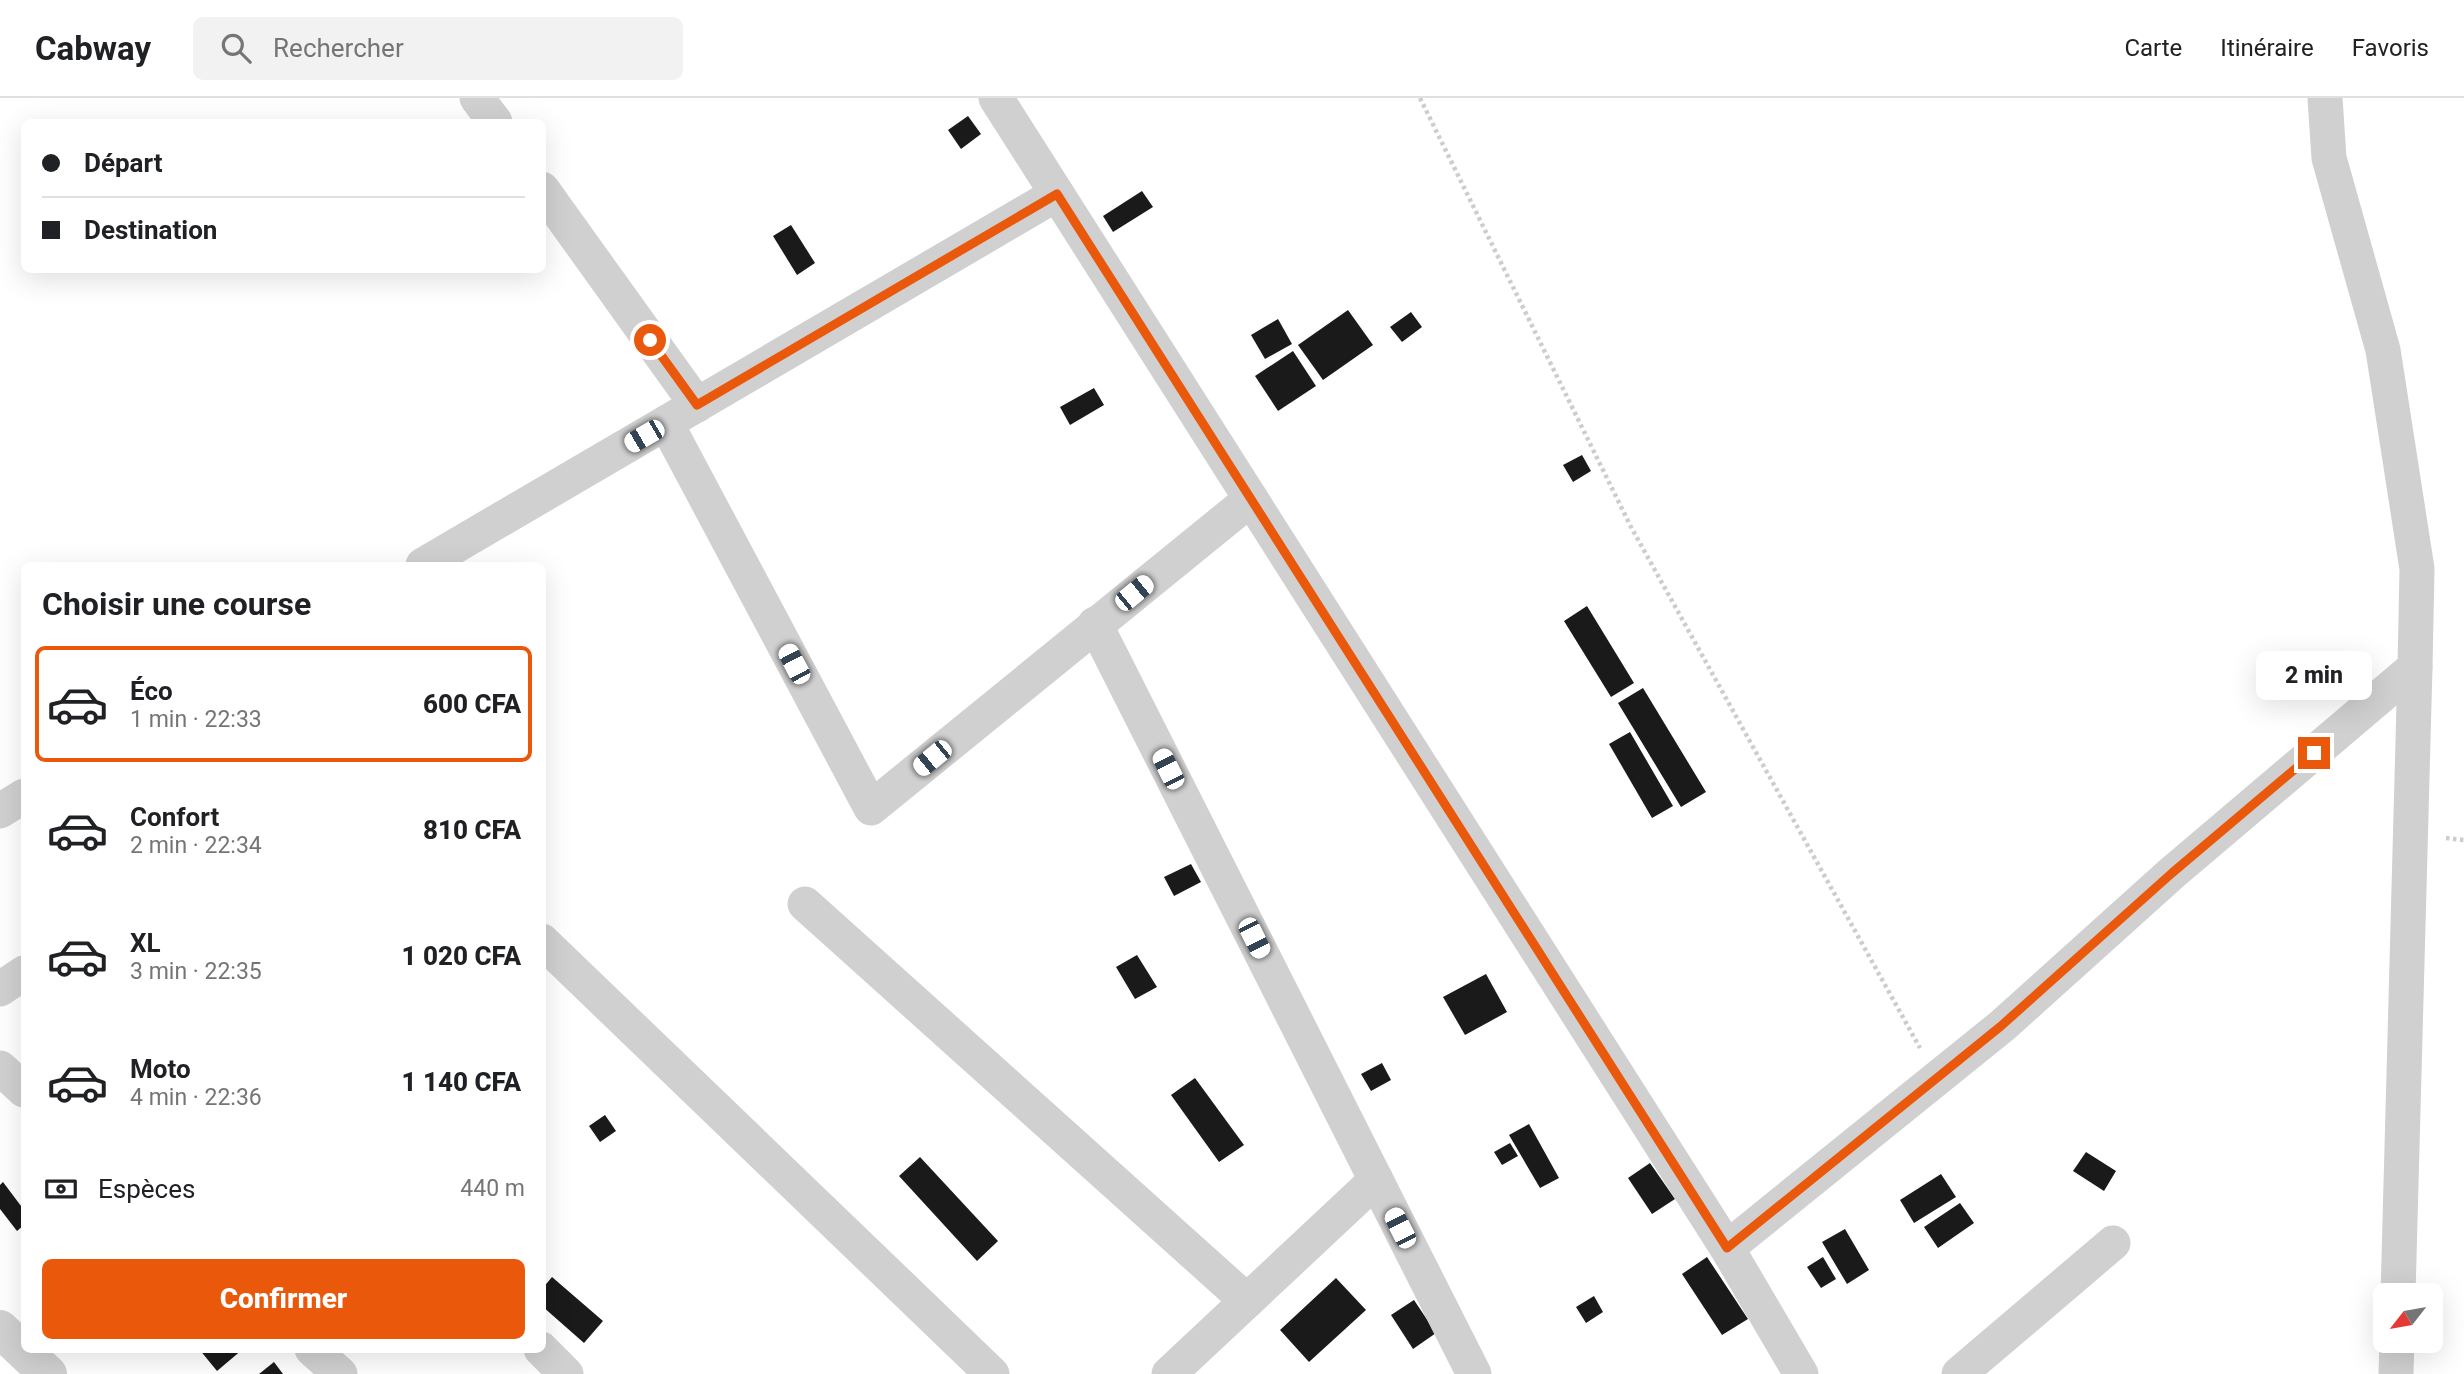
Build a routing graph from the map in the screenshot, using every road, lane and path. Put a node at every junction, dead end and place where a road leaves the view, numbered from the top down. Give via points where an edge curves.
1 (477, 98) edge
2 (996, 98) edge
3 (1420, 98) edge
4 (2325, 98) edge
5 (493, 119) edge
6 (1057, 194) junction
7 (546, 195) edge
8 (697, 405) junction
9 (666, 423) junction
10 (1251, 499) junction
11 (428, 562) edge
12 (1095, 624) junction
13 (2414, 667) junction
14 (21, 798) edge
15 (0, 811) edge
16 (805, 904) dead end
17 (546, 945) edge
18 (21, 974) edge
19 (0, 989) edge
20 (0, 1068) edge
21 (1937, 1078) junction
22 (21, 1087) edge
23 (1376, 1180) junction
24 (2113, 1243) dead end
25 (1727, 1248) junction
26 (2398, 1283) edge
27 (1247, 1301) junction
28 (0, 1329) edge
29 (21, 1349) edge
30 (26, 1353) edge
31 (316, 1353) edge
32 (545, 1353) edge
33 (2397, 1353) edge
34 (48, 1374) edge
35 (340, 1374) edge
36 (566, 1374) edge
37 (992, 1374) edge
38 (1169, 1374) edge
39 (1474, 1374) edge
40 (1801, 1374) edge
41 (1959, 1374) edge
42 (2396, 1374) edge

1 - 5 street
2 - 6 street
3 - 21 path via 1631,527
4 - 13 street via 2329,158 2383,350 2417,569
6 - 8 street
6 - 10 street
7 - 8 street
8 - 9 street
9 - 11 street
9 - 12 street via 871,808
10 - 12 street
10 - 25 street
12 - 23 street
13 - 21 street
13 - 26 street
14 - 15 street
16 - 27 street
17 - 37 street
18 - 19 street
20 - 22 street
21 - 25 street
23 - 27 street
23 - 39 street
24 - 41 street
25 - 40 street
27 - 38 street
28 - 29 street
30 - 34 street
31 - 35 street
32 - 36 street
33 - 42 street

